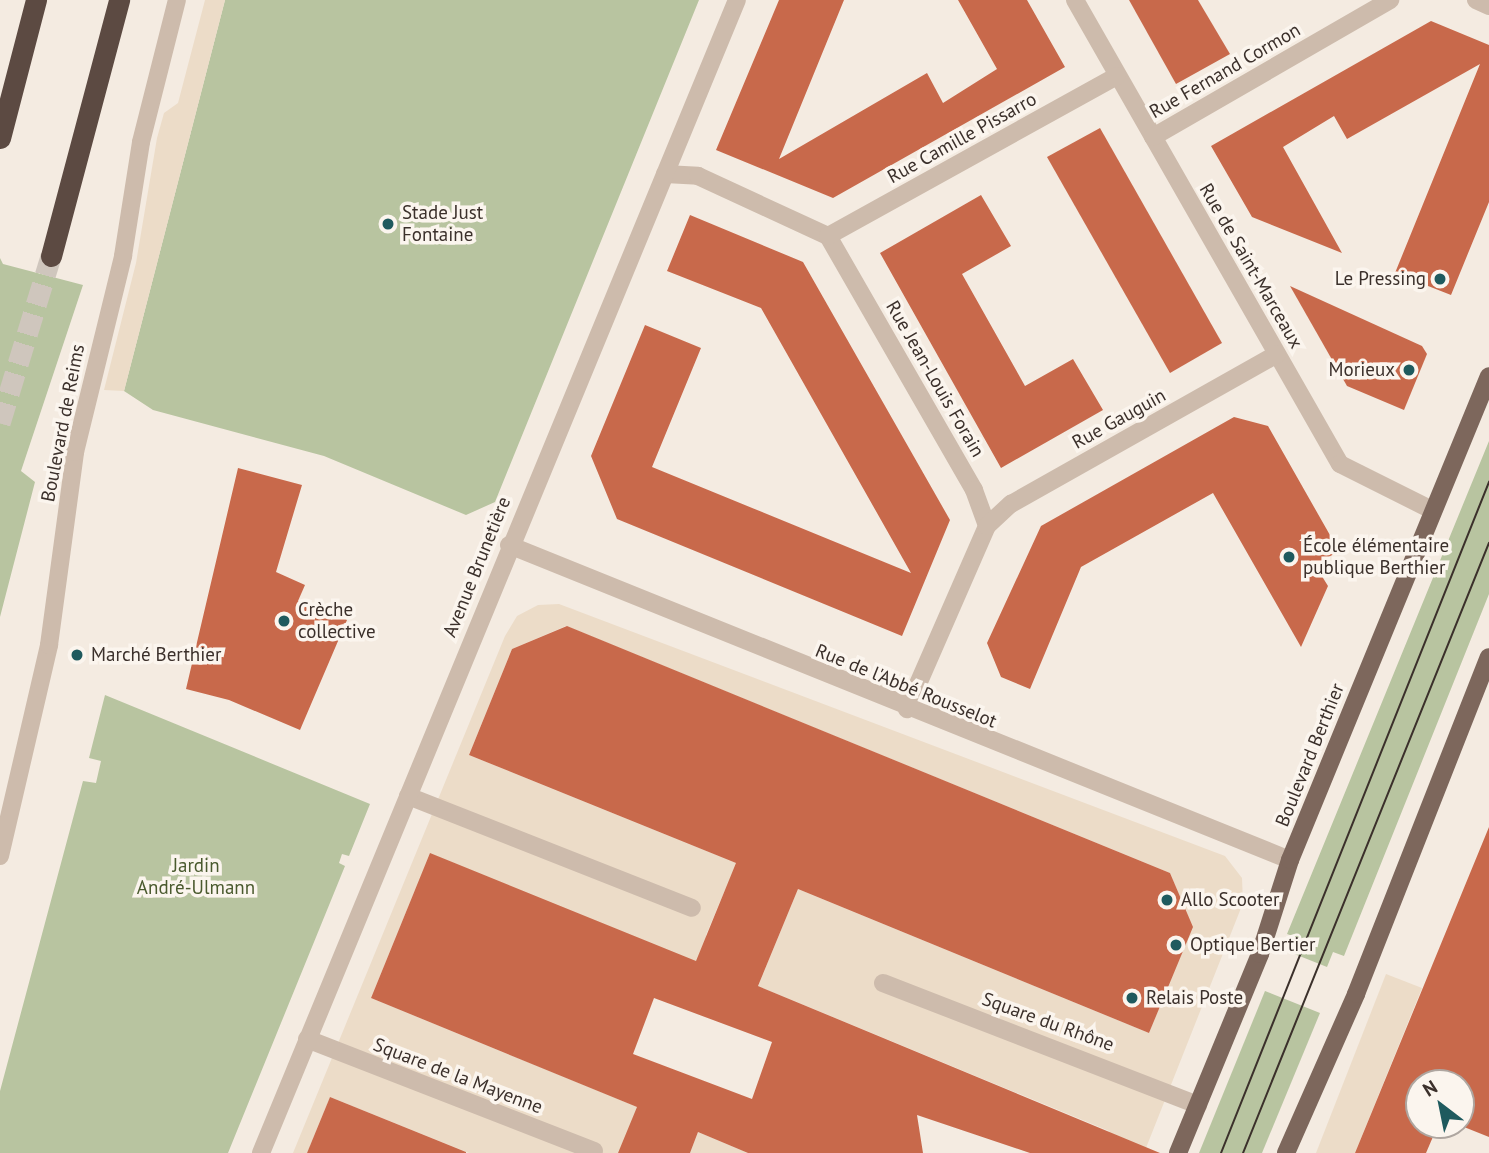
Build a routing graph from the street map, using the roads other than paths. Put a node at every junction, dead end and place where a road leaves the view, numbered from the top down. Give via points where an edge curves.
1 (36, 0) edge
2 (119, 0) edge
3 (177, 0) edge
4 (737, 0) edge
5 (1075, 0) edge
6 (1390, 0) edge
7 (1476, 0) edge
8 (1489, 6) edge
9 (1117, 76) junction
10 (1153, 136) junction
11 (0, 138) edge
12 (665, 174) junction
13 (828, 236) junction
14 (51, 256) tunnel mouth
15 (1277, 354) junction
16 (1489, 376) edge
17 (1432, 510) junction
18 (986, 527) junction
19 (509, 545) junction
20 (1489, 657) edge
21 (907, 709) junction
22 (408, 796) junction
23 (0, 856) edge
24 (1290, 860) junction
25 (692, 908) dead end
26 (883, 983) dead end
27 (307, 1039) junction
28 (1198, 1105) junction
29 (594, 1151) dead end
30 (261, 1153) edge
31 (1178, 1153) edge
32 (1286, 1153) edge

1 - 11 highway
2 - 14 highway
3 - 23 street, Boulevard de Reims via 77,440 49,645
4 - 12 street, Avenue Brunetière
5 - 9 street, Rue de Saint-Marceaux
6 - 10 street, Rue Fernand Cormon
7 - 8 street
9 - 10 street, Rue de Saint-Marceaux
9 - 13 street, Rue Camille Pissarro
10 - 15 street, Rue de Saint-Marceaux
12 - 13 street via 698,176
12 - 19 street, Avenue Brunetière
13 - 18 street, Rue Jean-Louis Forain via 974,490
15 - 17 street, Rue de Saint-Marceaux via 1340,464
15 - 18 street, Rue Gauguin via 1011,503
16 - 17 main road, Boulevard Berthier
17 - 24 main road, Boulevard Berthier
18 - 21 street
19 - 21 street, Rue de l'Abbé Rousselot
19 - 22 street, Avenue Brunetière
20 - 32 main road via 1356,994
21 - 24 street, Rue de l'Abbé Rousselot
22 - 25 street
22 - 27 street, Avenue Brunetière
24 - 28 main road, Boulevard Berthier via 1260,954
26 - 28 street, Square du Rhône
27 - 29 street, Square de la Mayenne
27 - 30 street, Avenue Brunetière
28 - 31 main road, Boulevard Berthier

